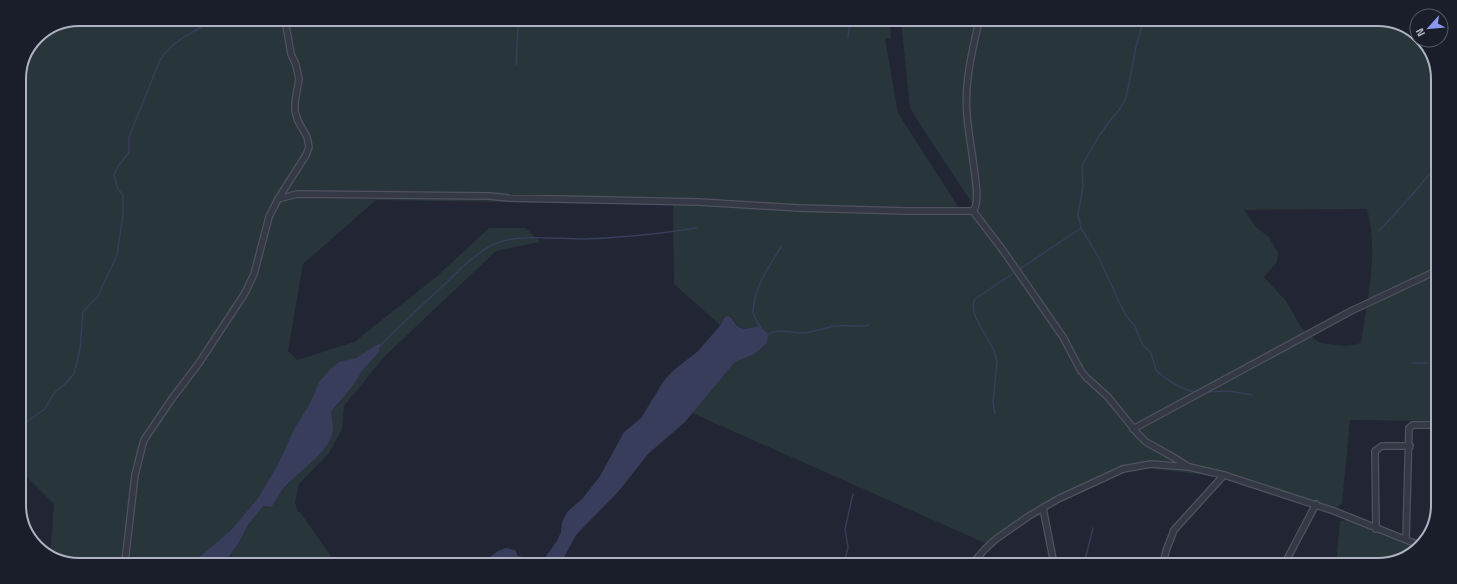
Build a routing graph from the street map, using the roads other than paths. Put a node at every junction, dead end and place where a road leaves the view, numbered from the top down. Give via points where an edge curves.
1 (285, 26) edge
2 (978, 26) edge
3 (278, 199) junction
4 (973, 211) junction
5 (1431, 273) edge
6 (1431, 425) edge
7 (1133, 429) junction
8 (1410, 446) junction
9 (1189, 467) junction
10 (1224, 475) junction
11 (1316, 504) junction
12 (1043, 508) junction
13 (1376, 529) junction
14 (1406, 539) junction
15 (1414, 543) edge
16 (125, 558) edge
17 (977, 558) edge
18 (1053, 558) edge
19 (1164, 558) edge
20 (1288, 558) edge

1 - 3 street via 299,78 295,111 309,147 299,168
2 - 4 street via 966,96 977,202
3 - 4 street via 297,194 462,196 699,202 898,211
3 - 16 street via 270,217 254,274 245,293 154,425 142,447 135,475
4 - 7 street via 1063,337 1081,371 1108,397
5 - 7 street via 1352,311
6 - 8 street via 1413,425 1409,428
7 - 9 street via 1146,442
8 - 13 street via 1382,446 1375,451
8 - 14 street
9 - 10 street
9 - 12 street via 1151,464 1130,467 1093,482
10 - 11 street
10 - 19 street via 1180,521 1174,530
11 - 13 street
11 - 20 street
12 - 17 street via 996,539
12 - 18 street
13 - 14 street
14 - 15 street

